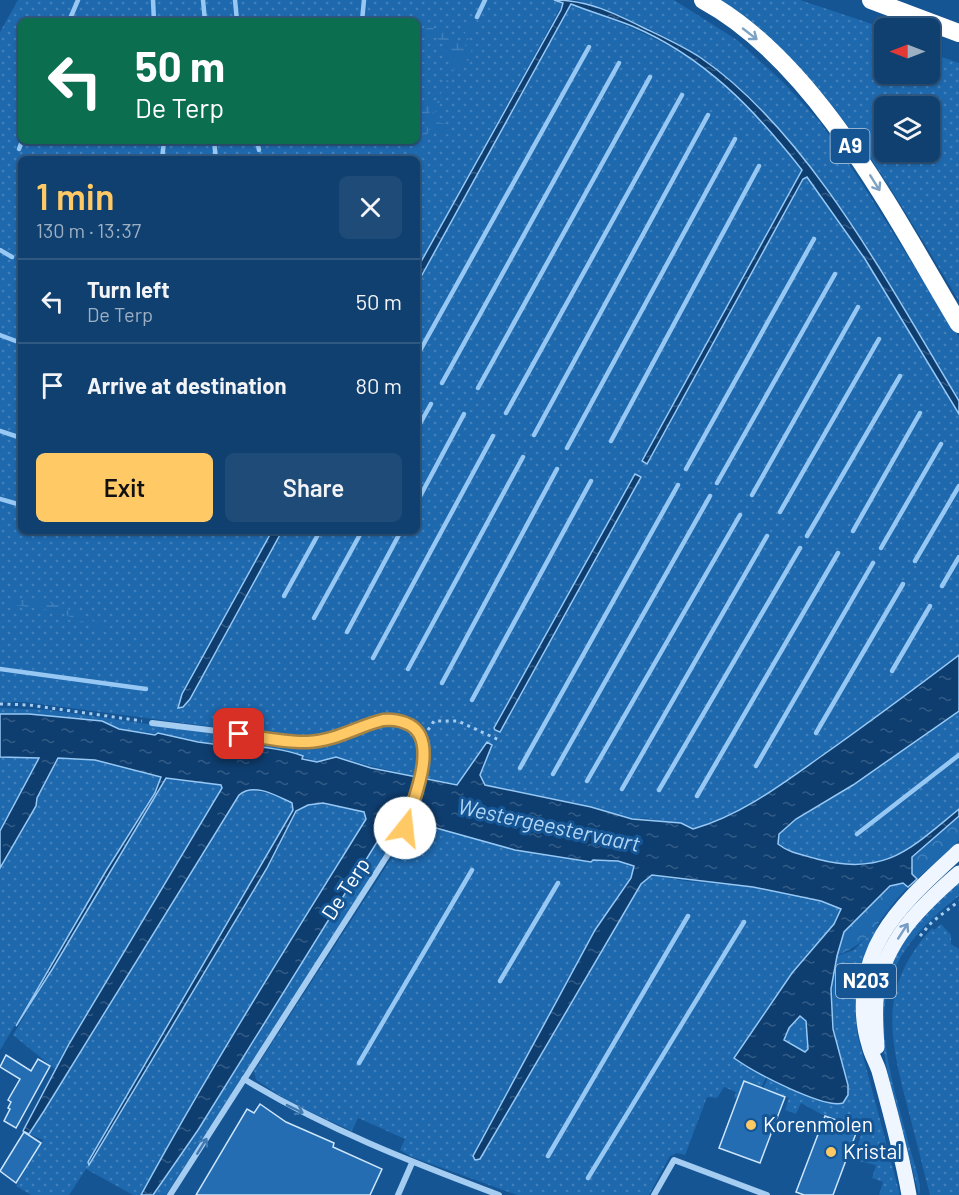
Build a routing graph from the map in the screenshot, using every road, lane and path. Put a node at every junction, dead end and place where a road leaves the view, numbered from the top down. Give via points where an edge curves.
1 (703, 0) edge
2 (871, 0) edge
3 (959, 33) edge
4 (959, 324) edge
5 (0, 704) edge
6 (152, 723) joint
7 (423, 739) junction
8 (499, 740) dead end
9 (959, 851) edge
10 (959, 873) edge
11 (959, 901) edge
12 (912, 908) junction
13 (919, 937) dead end
14 (244, 1079) junction
15 (412, 1162) junction
16 (170, 1195) edge
17 (398, 1195) edge
18 (499, 1195) edge
19 (654, 1195) edge
20 (767, 1195) edge
21 (909, 1195) edge

1 -> 4 highway, A9 via 769,49 826,112 872,178
2 - 3 highway
5 - 6 path
6 - 7 street via 307,742 386,720 414,727
7 - 8 path via 434,722 448,719
7 - 14 street, De Terp via 424,762 405,828
9 - 12 main road, N203 via 932,876
10 - 12 main road, N203
11 - 13 path
12 - 21 main road, N203 via 876,946 867,978 864,1016 868,1045 878,1068
14 -> 15 street via 290,1107
16 -> 14 street, De Terp
15 - 17 street
15 - 18 street
19 - 20 street via 674,1160

